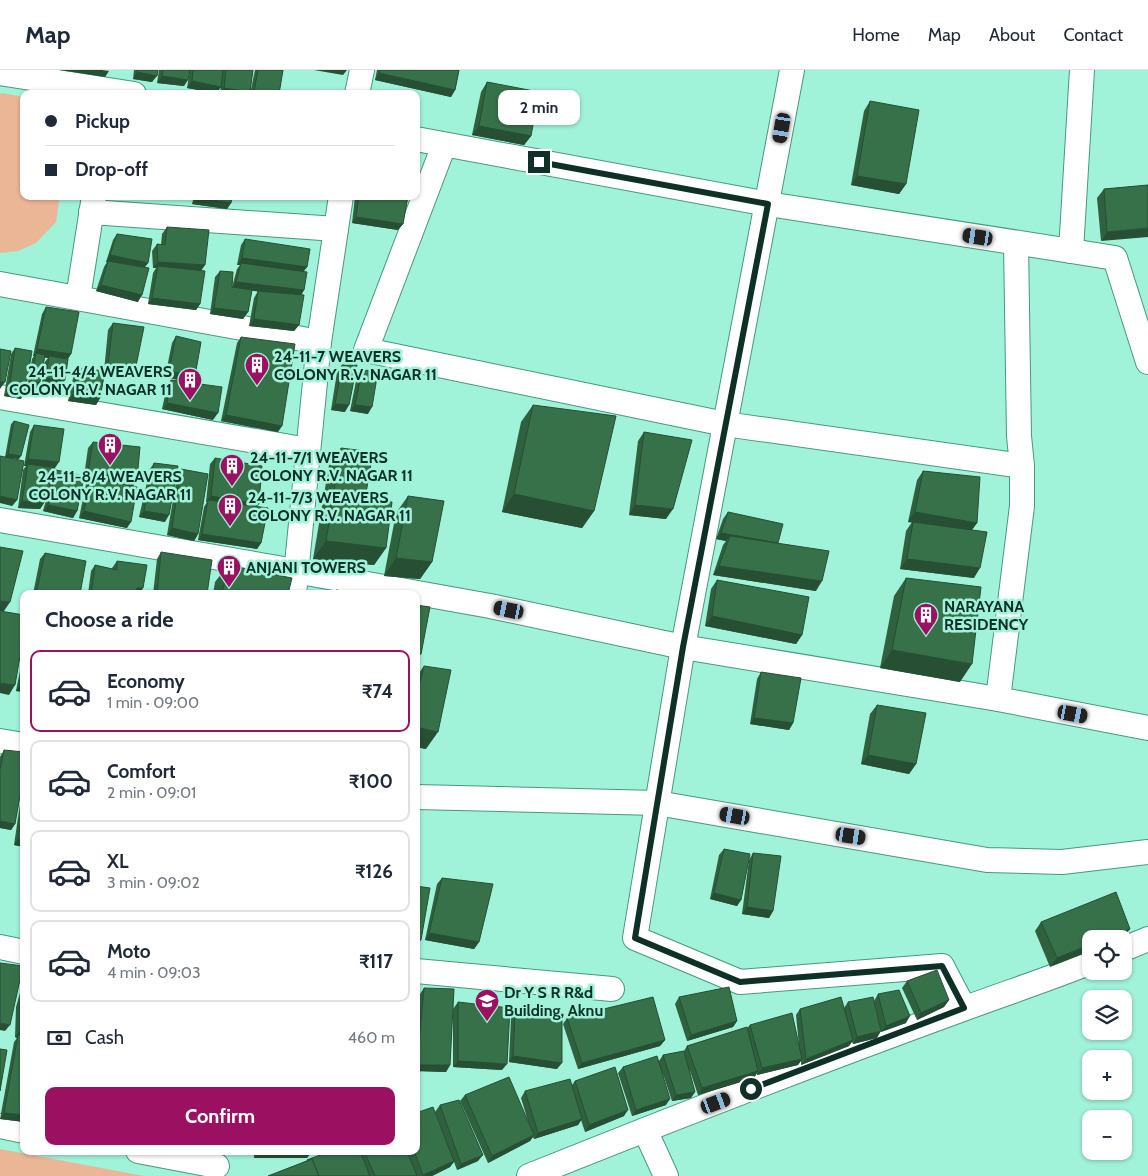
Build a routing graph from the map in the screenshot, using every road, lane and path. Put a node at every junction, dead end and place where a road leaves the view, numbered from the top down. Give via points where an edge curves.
1 (362, 70) edge
2 (792, 70) edge
3 (1082, 70) edge
4 (0, 73) edge
5 (26, 74) edge
6 (108, 90) edge
7 (358, 90) edge
8 (420, 140) edge
9 (444, 145) junction
10 (340, 200) edge
11 (93, 204) edge
12 (768, 204) junction
13 (336, 229) junction
14 (1016, 242) junction
15 (1072, 251) junction
16 (0, 284) edge
17 (78, 298) junction
18 (319, 342) junction
19 (1148, 362) edge
20 (0, 397) edge
21 (725, 424) junction
22 (308, 450) junction
23 (1022, 466) junction
24 (0, 520) edge
25 (295, 570) junction
26 (294, 590) edge
27 (403, 590) edge
28 (420, 593) edge
29 (683, 647) junction
30 (998, 699) junction
31 (1148, 728) edge
32 (0, 741) edge
33 (20, 744) edge
34 (420, 797) edge
35 (657, 803) junction
36 (1148, 852) edge
37 (1148, 939) edge
38 (1132, 946) edge
39 (0, 947) edge
40 (20, 951) edge
41 (1082, 966) edge
42 (420, 971) edge
43 (612, 989) dead end
44 (964, 1008) junction
45 (0, 1126) edge
46 (20, 1130) edge
47 (645, 1130) junction
48 (163, 1155) edge
49 (218, 1164) edge
50 (529, 1176) edge
51 (666, 1176) edge

1 - 7 street
2 - 12 street
3 - 15 street
4 - 5 street
5 - 6 street
8 - 9 street
9 - 12 street
9 - 21 street via 366,350
10 - 13 street
11 - 13 street
11 - 17 street
12 - 14 street
12 - 21 street
13 - 18 street
14 - 15 street
14 - 23 street
15 - 19 street via 1115,258
16 - 17 street
17 - 18 street
18 - 22 street
20 - 22 street
21 - 23 street
21 - 29 street
22 - 25 street
23 - 30 street via 1022,506
24 - 25 street
25 - 26 street
25 - 27 street
28 - 29 street
29 - 30 street
29 - 35 street
30 - 31 street
32 - 33 street
34 - 35 street
35 - 36 street via 987,860 1062,862
35 - 44 street via 635,938 740,982 942,966
37 - 38 street
39 - 40 street
41 - 44 street
42 - 43 street
44 - 47 street
45 - 46 street
47 - 50 street
47 - 51 street
48 - 49 street

